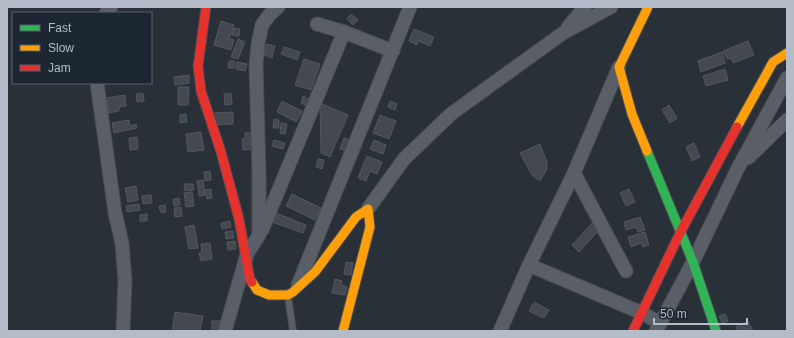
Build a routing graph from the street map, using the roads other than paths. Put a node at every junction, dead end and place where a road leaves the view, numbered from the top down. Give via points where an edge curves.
1 (206, 7) edge
2 (278, 7) edge
3 (410, 7) edge
4 (585, 7) edge
5 (611, 7) edge
6 (648, 7) edge
7 (317, 24) dead end
8 (344, 32) junction
9 (563, 33) junction
10 (393, 51) junction
11 (787, 53) edge
12 (619, 67) junction
13 (787, 78) edge
14 (97, 84) edge
15 (787, 120) edge
16 (738, 168) junction
17 (574, 173) junction
18 (368, 210) junction
19 (680, 233) junction
20 (259, 235) junction
21 (247, 254) junction
22 (694, 262) junction
23 (529, 265) junction
24 (626, 271) dead end
25 (293, 291) junction
26 (642, 313) junction
27 (658, 327) edge
28 (123, 331) edge
29 (225, 331) edge
30 (293, 331) edge
31 (344, 331) edge
32 (500, 331) edge
33 (633, 331) edge
34 (716, 331) edge

1 - 21 street via 198,66 201,91 229,182
2 - 20 street via 262,25 256,65
3 - 10 street
4 - 9 street
5 - 9 street
6 - 12 street
7 - 8 street
8 - 10 street
8 - 20 street
9 - 18 street via 451,114 404,160
10 - 25 street
11 - 19 street via 773,62
12 - 17 street
12 - 19 street via 632,114
13 - 16 street
14 - 28 street via 115,213 122,243 125,281
15 - 16 street
16 - 22 street
17 - 23 street
17 - 24 street
18 - 25 street via 356,218 315,272
18 - 31 street via 370,227
19 - 22 street
19 - 26 street
20 - 21 street
21 - 25 street via 250,280 257,290 269,295
21 - 29 street
22 - 27 street
22 - 34 street
23 - 26 street
23 - 32 street
25 - 30 lane
26 - 27 street
26 - 33 street

